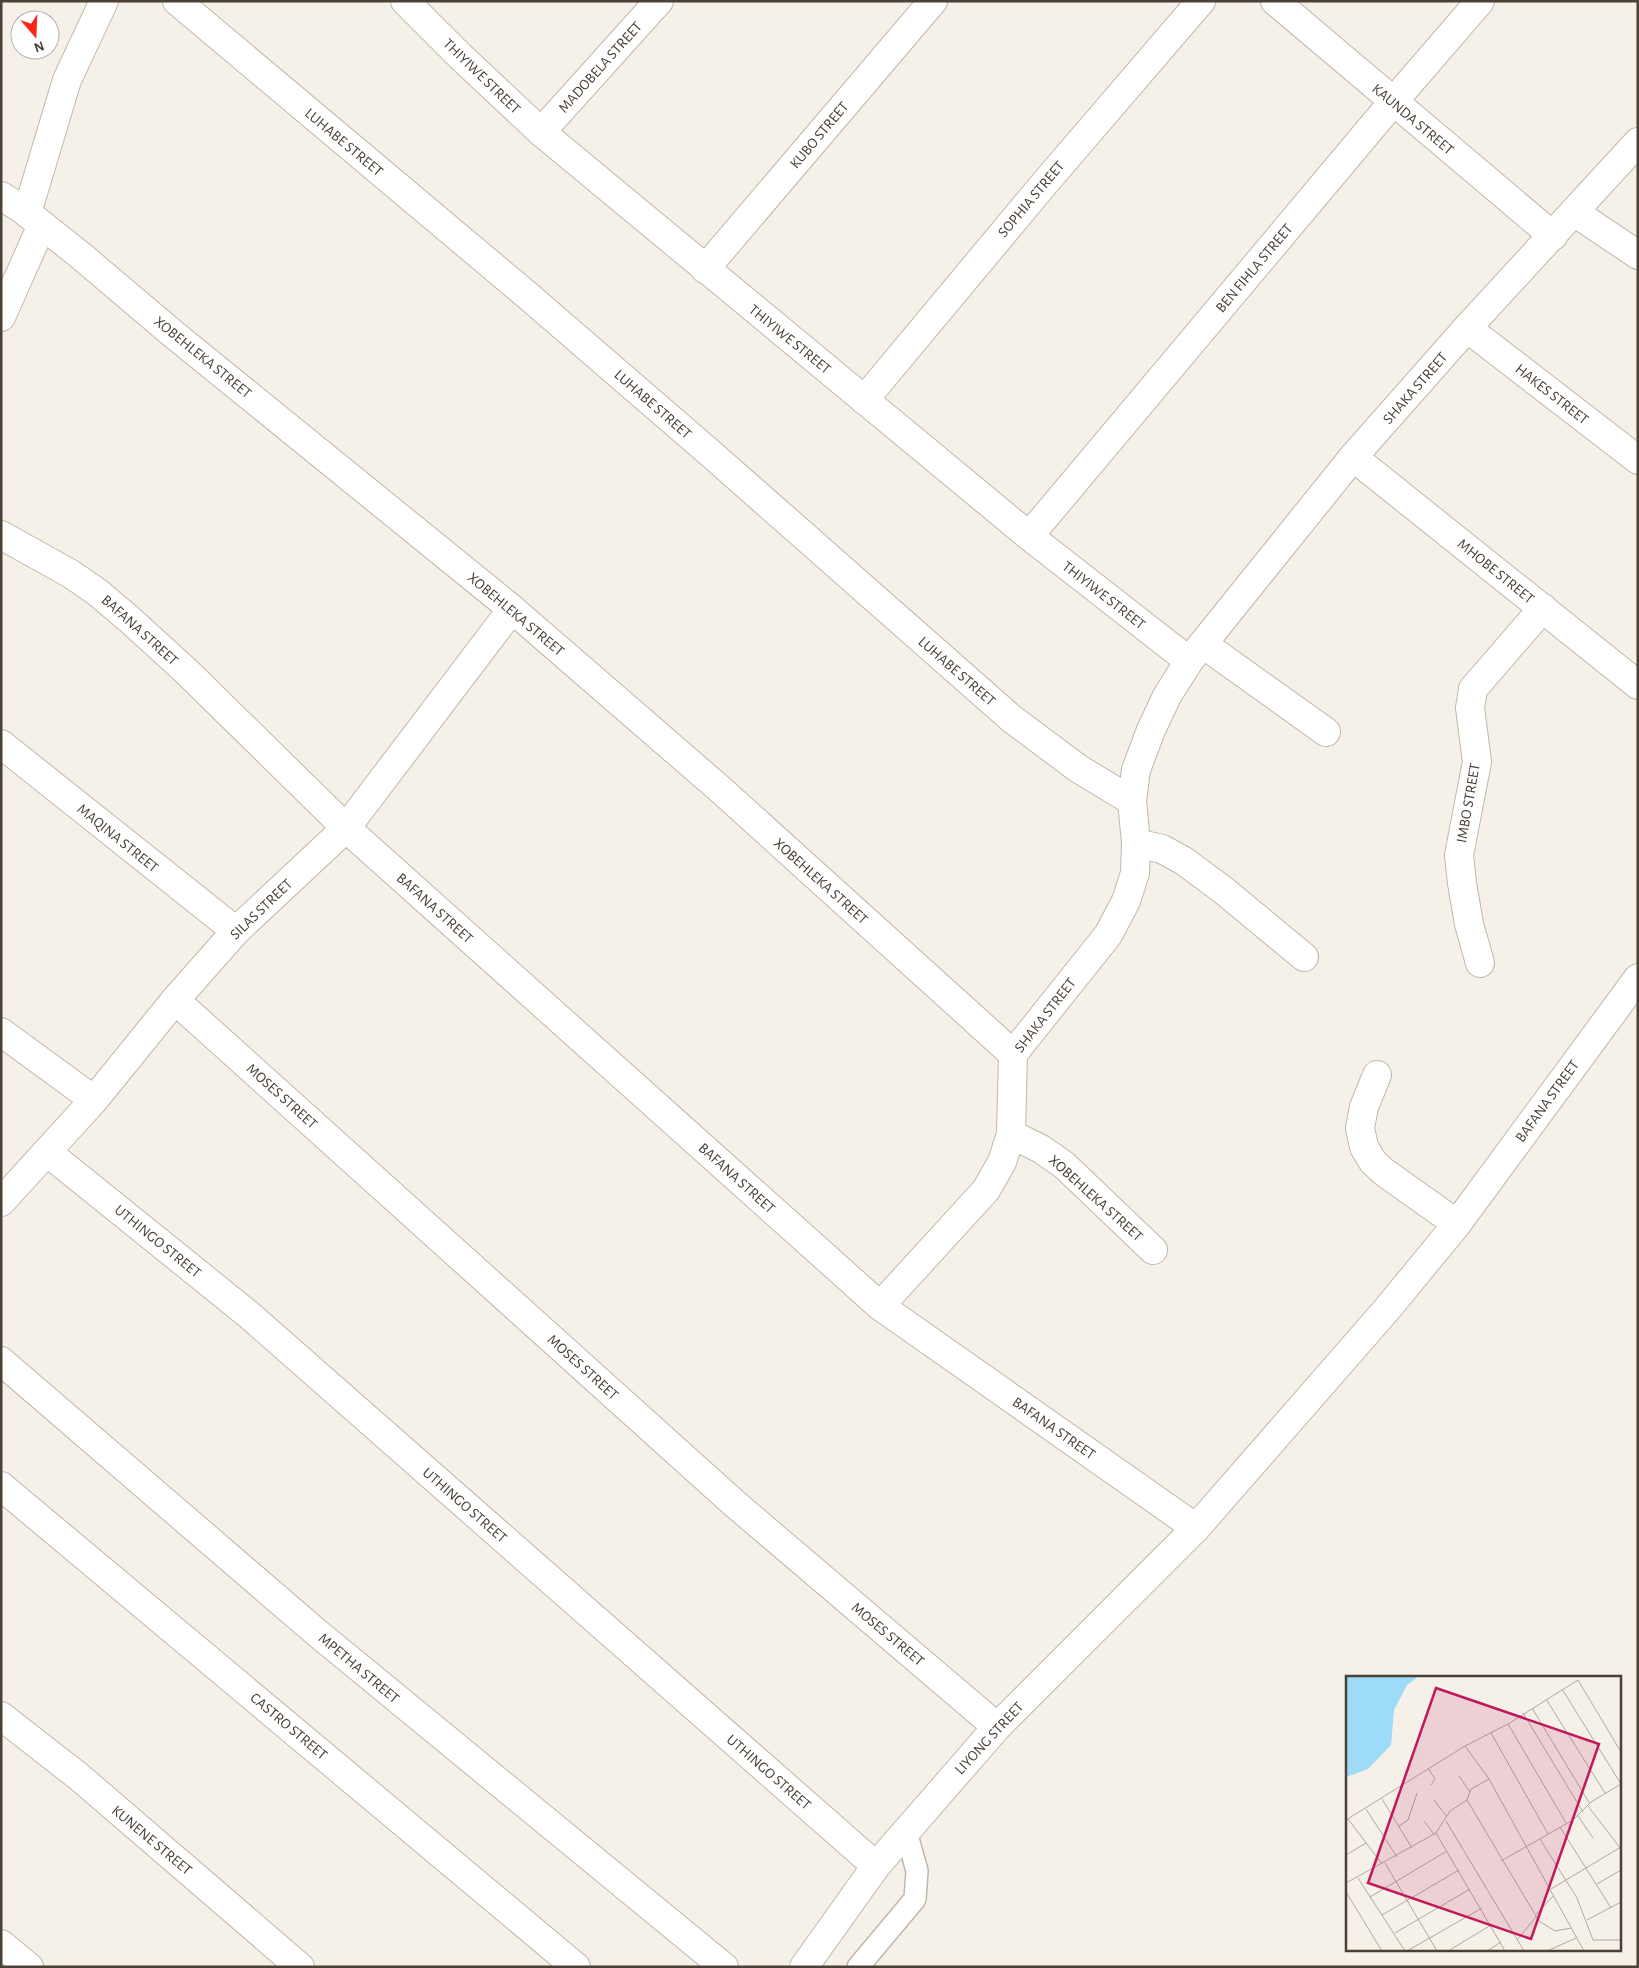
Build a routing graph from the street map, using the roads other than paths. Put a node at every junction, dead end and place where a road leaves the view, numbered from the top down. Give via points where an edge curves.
1 (104, 1) edge
2 (177, 1) edge
3 (659, 1) edge
4 (933, 1) edge
5 (1201, 1) edge
6 (1275, 1) edge
7 (1480, 1) edge
8 (408, 2) edge
9 (1393, 102) junction
10 (541, 132) junction
11 (1638, 142) edge
12 (1, 196) edge
13 (1574, 212) junction
14 (35, 219) junction
15 (1553, 236) junction
16 (1638, 255) edge
17 (706, 269) junction
18 (1, 318) edge
19 (1467, 328) junction
20 (864, 400) junction
21 (1353, 457) junction
22 (1638, 460) edge
23 (1, 535) edge
24 (1029, 536) junction
25 (1542, 608) junction
26 (512, 609) junction
27 (1196, 653) junction
28 (1638, 685) edge
29 (1326, 732) dead end
30 (1, 744) edge
31 (1132, 801) junction
32 (346, 828) junction
33 (1136, 843) junction
34 (236, 931) junction
35 (1304, 957) dead end
36 (1480, 963) dead end
37 (1638, 978) edge
38 (175, 1000) junction
39 (1, 1032) edge
40 (1013, 1054) junction
41 (1378, 1075) dead end
42 (94, 1100) junction
43 (1011, 1134) junction
44 (47, 1152) junction
45 (1, 1202) edge
46 (1457, 1224) junction
47 (1152, 1250) dead end
48 (880, 1306) junction
49 (1, 1361) edge
50 (1, 1486) edge
51 (1196, 1528) junction
52 (1, 1716) edge
53 (997, 1727) junction
54 (906, 1830) junction
55 (876, 1866) junction
56 (1, 1944) edge
57 (30, 1967) edge
58 (300, 1967) edge
59 (576, 1967) edge
60 (724, 1967) edge
61 (804, 1967) edge
62 (858, 1967) edge

1 - 14 street via 67,80
2 - 31 street, LUHABE STREET via 688,434 1012,719 1079,769
3 - 10 street, MADOBELA STREET
4 - 17 street, KUBO STREET
5 - 20 street, SOPHIA STREET
6 - 9 street, KAUNDA STREET
7 - 9 street, BEN FIHLA STREET
8 - 10 street, THIYIWE STREET
9 - 15 street, KAUNDA STREET
9 - 24 street, BEN FIHLA STREET
10 - 17 street, THIYIWE STREET
11 - 13 street, SHAKA STREET
12 - 14 street, XOBEHLEKA STREET
13 - 15 street, SHAKA STREET
13 - 16 street
14 - 18 street
14 - 26 street, XOBEHLEKA STREET
15 - 19 street, SHAKA STREET
17 - 20 street, THIYIWE STREET
19 - 21 street, SHAKA STREET
19 - 22 street, HAKES STREET
20 - 24 street, THIYIWE STREET
21 - 25 street, MHOBE STREET
21 - 27 street, SHAKA STREET
23 - 32 street, BAFANA STREET via 71,574 104,597 186,671
24 - 27 street, THIYIWE STREET
25 - 28 street, MHOBE STREET
25 - 36 street, IMBO STREET via 1473,689 1470,708 1477,762 1459,855 1469,924
26 - 32 street, SILAS STREET
26 - 40 street, XOBEHLEKA STREET via 728,797
27 - 29 street
27 - 31 street, SHAKA STREET via 1151,730 1136,770
30 - 34 street, MAQINA STREET
31 - 33 street, SHAKA STREET
32 - 34 street, SILAS STREET
32 - 48 street, BAFANA STREET
33 - 35 street via 1162,849 1184,861
33 - 40 street, SHAKA STREET via 1135,873 1126,901 1108,935
34 - 38 street, SILAS STREET
37 - 46 street, BAFANA STREET
38 - 42 street, SILAS STREET
38 - 53 street, MOSES STREET via 735,1504
39 - 42 street
40 - 43 street, SHAKA STREET
41 - 46 street via 1364,1107 1360,1128 1364,1147 1384,1172
42 - 44 street, SILAS STREET
43 - 47 street, XOBEHLEKA STREET via 1064,1165
43 - 48 street, SHAKA STREET via 1002,1162 986,1190
44 - 45 street, SILAS STREET
44 - 55 street, UTHINGO STREET via 248,1314
46 - 51 street, BAFANA STREET via 1375,1324
48 - 51 street, BAFANA STREET
49 - 60 street, MPETHA STREET via 316,1632
50 - 59 street, CASTRO STREET
51 - 53 street, LIYONG STREET
52 - 58 street, KUNENE STREET via 78,1776
53 - 54 street, LIYONG STREET
54 - 55 street, LIYONG STREET
54 - 62 lane via 918,1872 915,1899
55 - 61 street, LIYONG STREET
56 - 57 street

